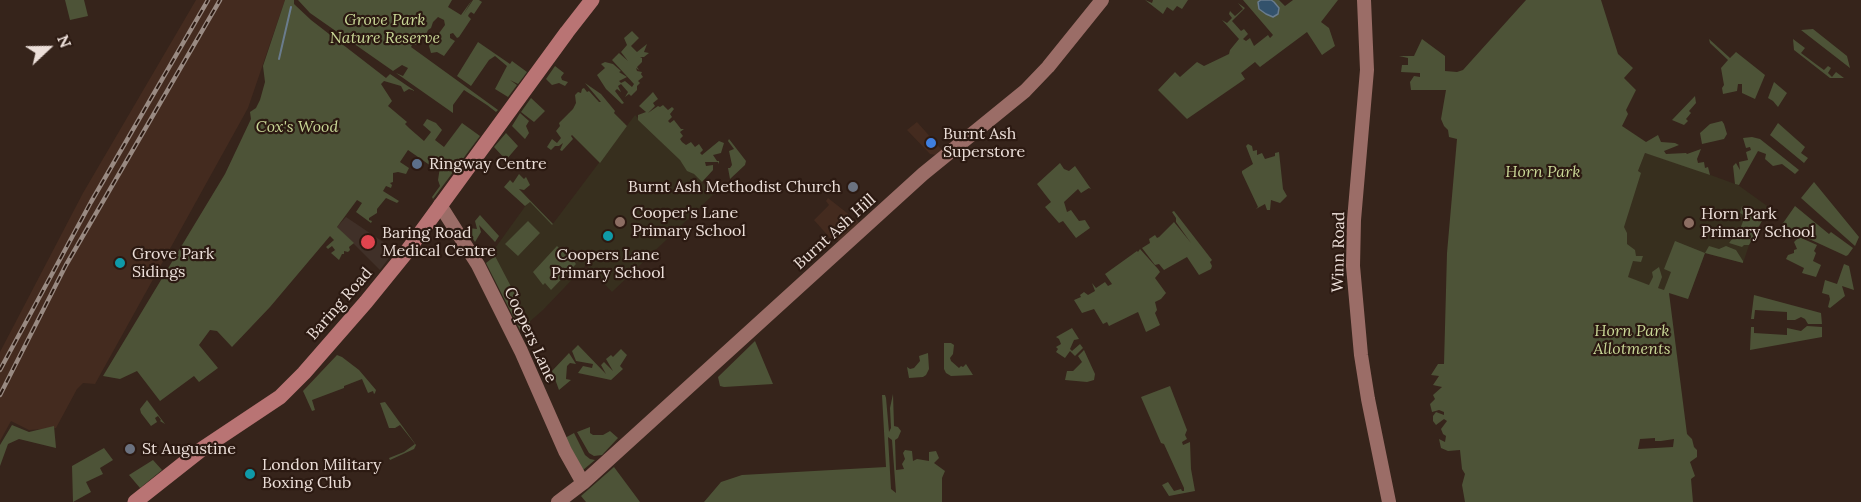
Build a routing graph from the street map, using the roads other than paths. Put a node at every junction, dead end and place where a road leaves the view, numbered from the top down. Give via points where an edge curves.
1 (592, 0) edge
2 (1102, 0) edge
3 (1364, 0) edge
4 (440, 205) junction
5 (584, 483) junction
6 (135, 502) edge
7 (558, 502) edge
8 (1389, 502) edge

1 - 4 main road, Baring Road
2 - 5 street, Burnt Ash Hill via 1025,91 923,174
3 - 8 street, Winn Road via 1367,70 1353,266 1361,355
4 - 5 street, Coopers Lane via 478,265 565,451
4 - 6 main road, Baring Road via 382,283 292,386
5 - 7 street, Burnt Ash Hill

